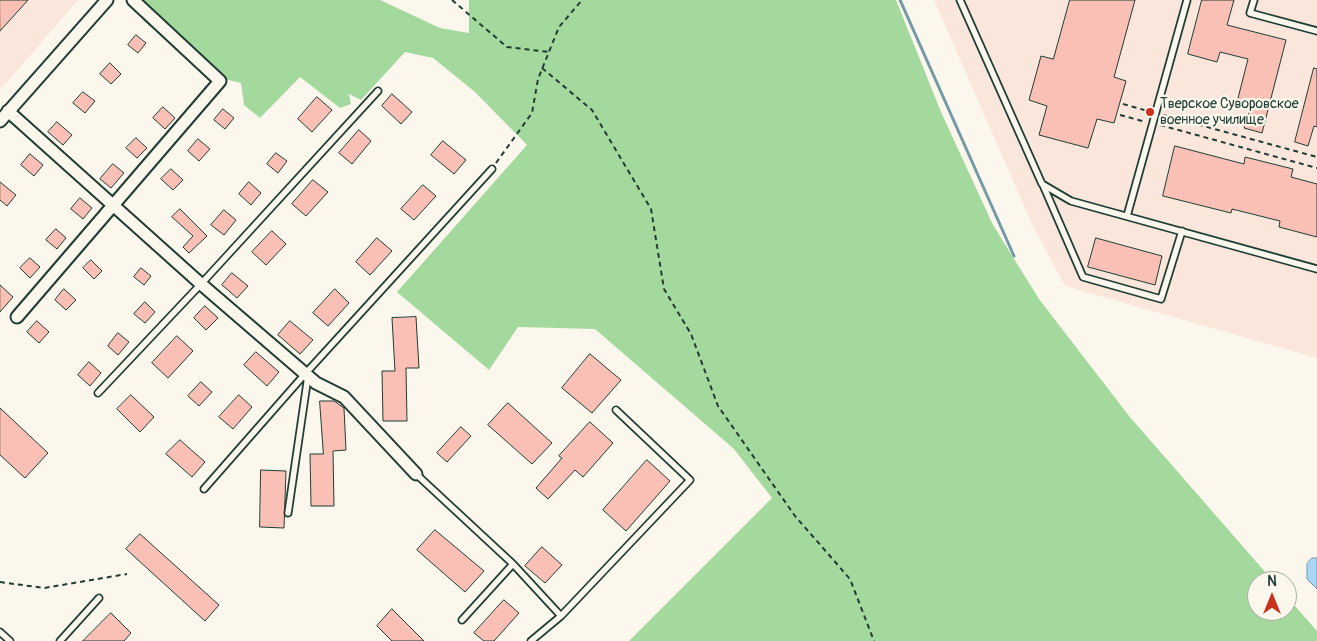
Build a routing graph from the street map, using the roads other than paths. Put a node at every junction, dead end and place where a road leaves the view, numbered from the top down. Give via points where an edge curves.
1 (107, 0) edge
2 (133, 0) edge
3 (960, 0) edge
4 (1187, 0) edge
5 (1254, 0) edge
6 (1317, 32) edge
7 (378, 91) dead end
8 (8, 111) junction
9 (0, 121) edge
10 (492, 168) road end
11 (1042, 184) junction
12 (113, 206) junction
13 (1127, 216) junction
14 (1182, 232) junction
15 (1317, 269) edge
16 (201, 284) junction
17 (17, 317) dead end
18 (306, 375) junction
19 (98, 393) dead end
20 (616, 410) dead end
21 (416, 474) joint
22 (204, 489) dead end
23 (288, 513) dead end
24 (513, 564) junction
25 (99, 598) dead end
26 (561, 616) junction
27 (462, 620) dead end
28 (0, 632) edge
29 (10, 641) edge
30 (60, 641) edge
31 (531, 641) edge

1 - 8 street
2 - 12 street via 220,81
3 - 11 lane
4 - 13 lane
5 - 6 lane via 1250,13
7 - 16 lane
8 - 9 street
8 - 12 street
10 - 18 lane
11 - 13 lane via 1071,201
11 - 14 lane via 1083,277 1162,300
12 - 16 street
12 - 17 street
13 - 14 lane
14 - 15 lane
16 - 18 street
16 - 19 lane
18 - 21 street via 344,397
18 - 22 lane
18 - 23 lane
20 - 26 lane via 690,480
21 - 24 lane
24 - 26 lane
24 - 27 lane
25 - 30 lane
26 - 31 lane
28 - 29 lane

